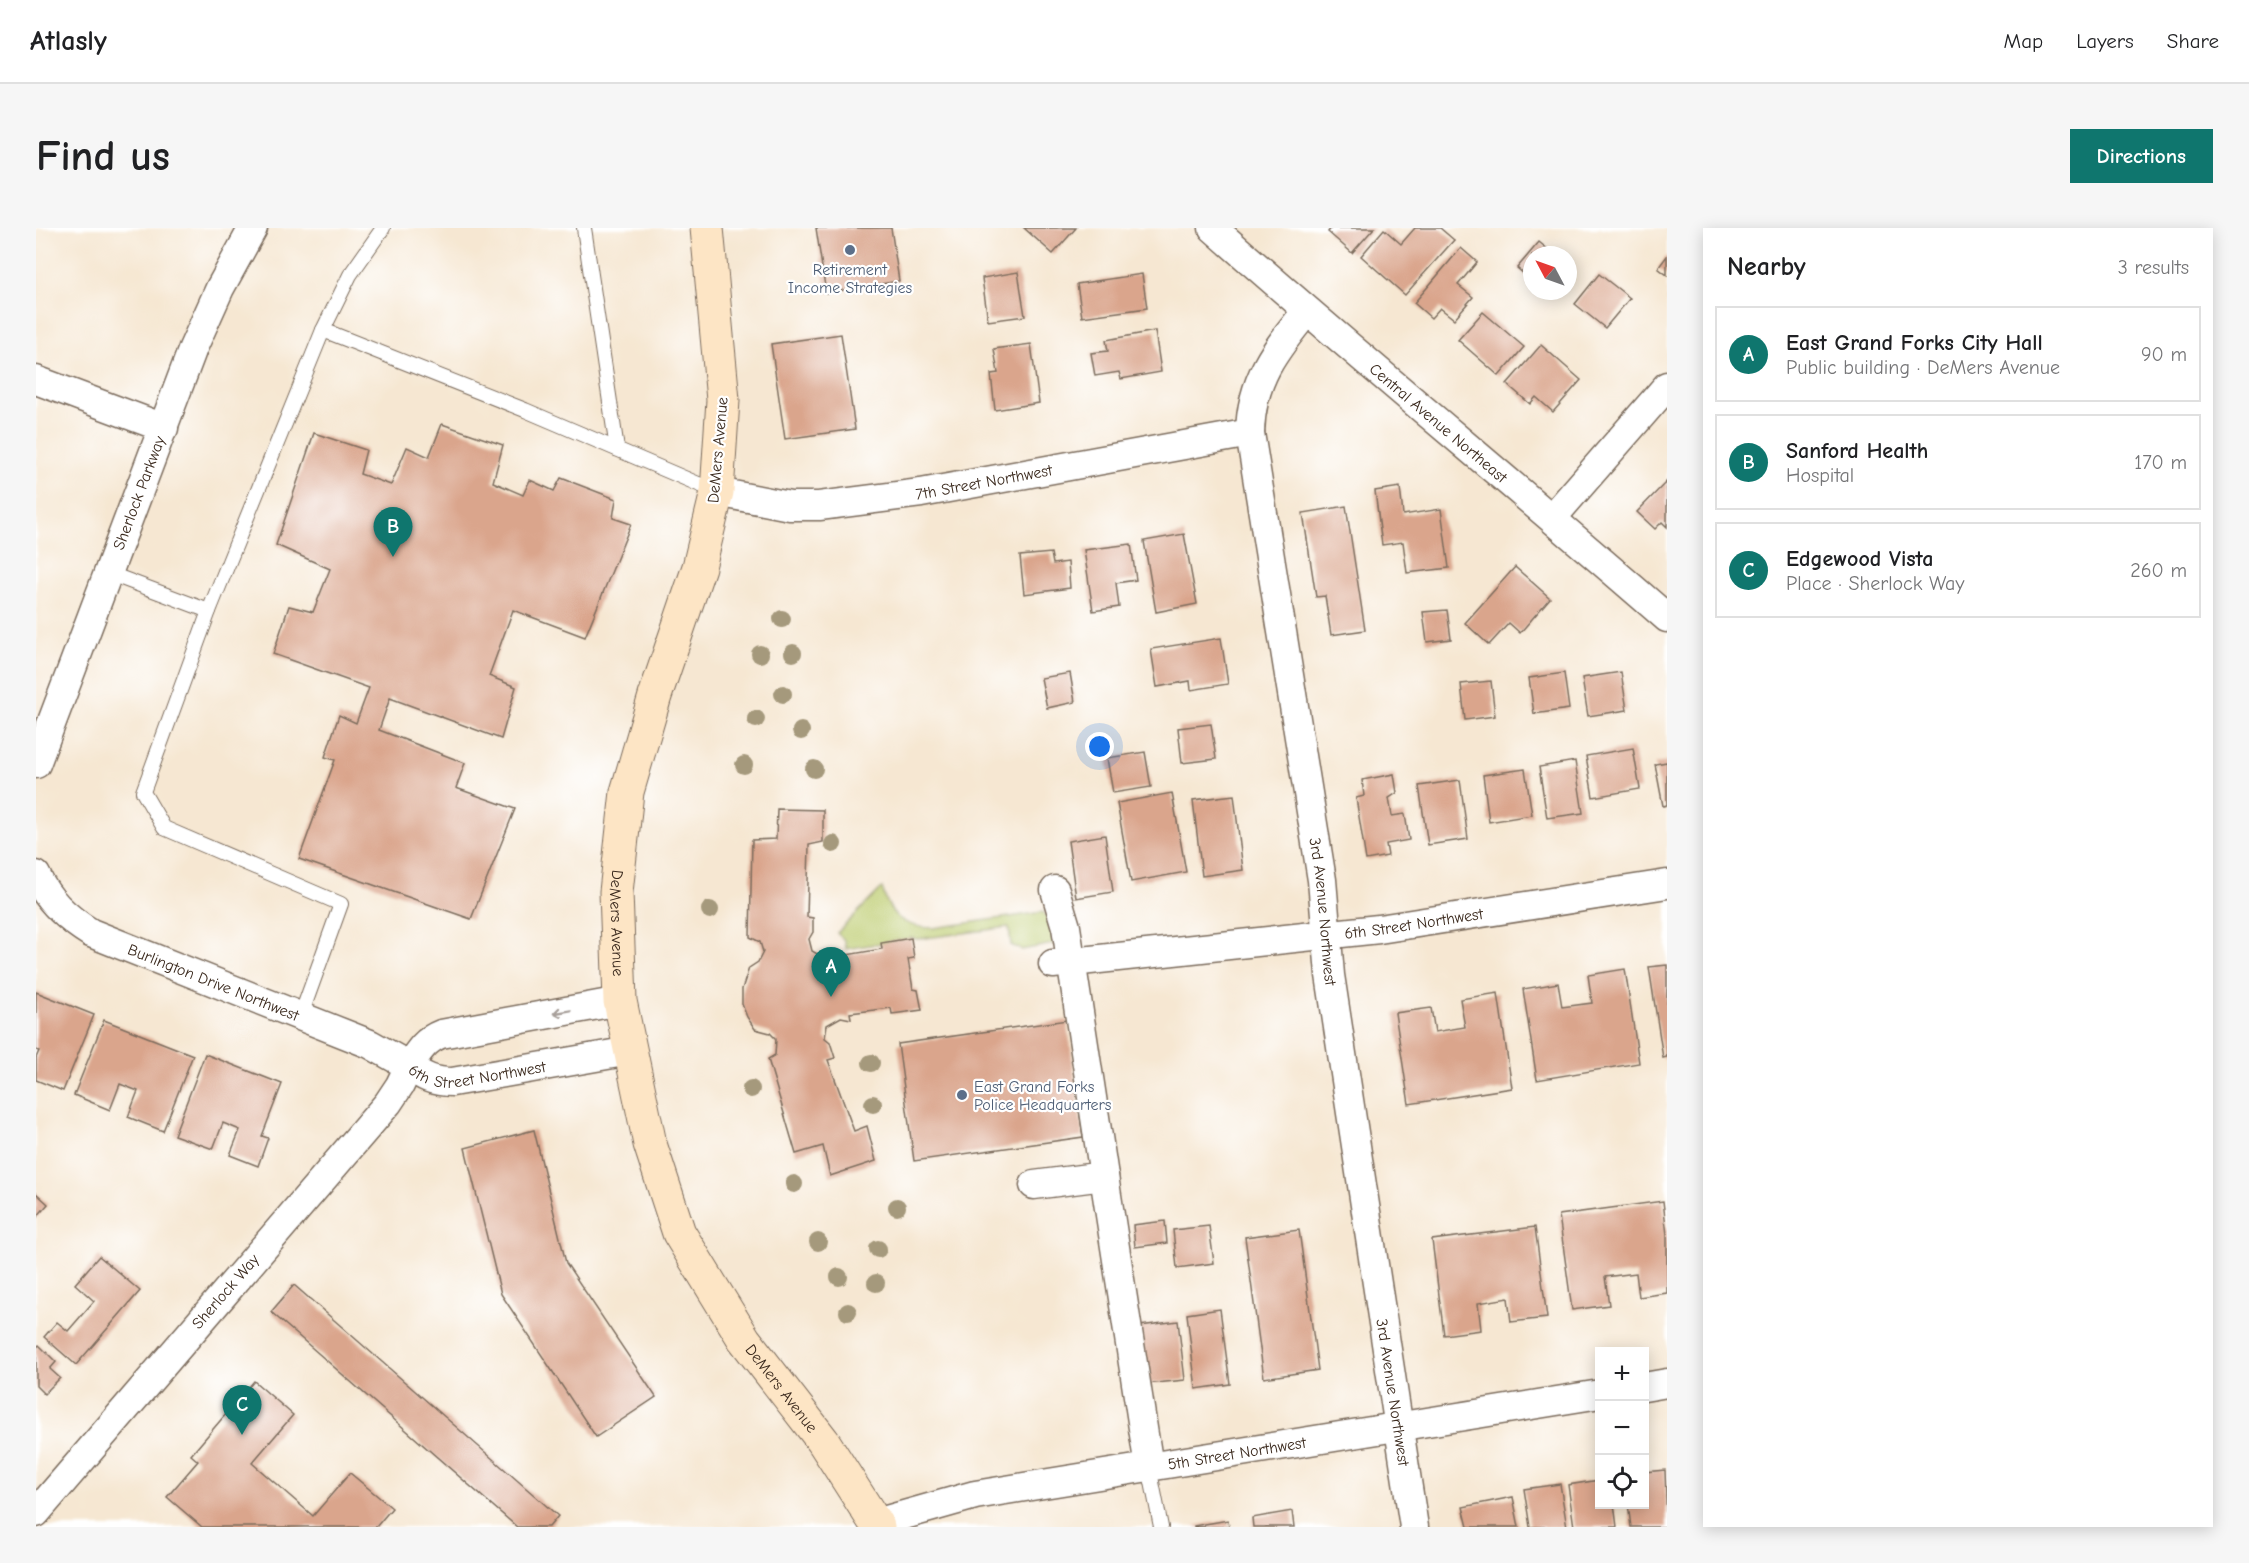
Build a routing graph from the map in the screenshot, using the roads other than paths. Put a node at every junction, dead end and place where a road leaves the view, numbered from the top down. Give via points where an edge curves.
1 (253, 228) edge
2 (383, 228) edge
3 (584, 228) edge
4 (707, 228) edge
5 (1213, 228) edge
6 (1307, 311) junction
7 (323, 330) junction
8 (36, 380) edge
9 (1667, 386) edge
10 (164, 428) junction
11 (1250, 433) junction
12 (617, 449) junction
13 (717, 492) junction
14 (1552, 518) junction
15 (108, 573) junction
16 (209, 611) junction
17 (1667, 618) edge
18 (36, 764) edge
19 (36, 875) edge
20 (1667, 884) edge
21 (1054, 890) dead end
22 (1326, 935) junction
23 (1062, 963) junction
24 (620, 1002) junction
25 (301, 1015) junction
26 (630, 1051) junction
27 (409, 1066) junction
28 (1104, 1176) junction
29 (1034, 1185) dead end
30 (1667, 1383) edge
31 (1649, 1386) edge
32 (1595, 1395) edge
33 (1399, 1427) junction
34 (1149, 1467) junction
35 (36, 1513) edge
36 (877, 1525) edge
37 (1161, 1527) edge
38 (1414, 1527) edge

1 - 10 street, Sherlock Parkway via 193,348
2 - 7 lane via 350,275
3 - 12 lane
4 - 13 main road, DeMers Avenue via 723,400
5 - 6 street, Central Avenue Northeast
6 - 11 street, 3rd Avenue Northwest via 1276,348 1265,368 1256,389
6 - 14 street, Central Avenue Northeast
7 - 12 lane
7 - 16 lane
8 - 10 street
9 - 14 street
10 - 15 street, Sherlock Parkway
11 - 13 street, 7th Street Northwest via 921,493 819,506 790,506
11 - 22 street, 3rd Avenue Northwest via 1322,880
12 - 13 lane
13 - 24 main road, DeMers Avenue via 699,567 627,792 616,892
14 - 17 street, Central Avenue Northeast
15 - 16 lane
15 - 18 street, Sherlock Parkway
16 - 25 lane via 143,792 164,828 341,904
19 - 25 street, Burlington Drive Northwest via 54,903 91,933
20 - 22 street, 6th Street Northwest
21 - 23 street via 1066,927
22 - 23 street, 6th Street Northwest
22 - 33 street, 3rd Avenue Northwest
23 - 28 street
24 - 26 main road, DeMers Avenue
24 -> 27 street, 6th Street Northwest via 441,1034 431,1038
25 - 27 street, Burlington Drive Northwest via 370,1044
26 - 27 street, 6th Street Northwest via 452,1082 425,1078
26 - 36 main road, DeMers Avenue via 650,1144 679,1233 744,1339 823,1441
27 - 35 street, Sherlock Way via 388,1103
28 - 29 street
28 - 34 street
30 - 31 street
32 - 33 street, 5th Street Northwest
33 - 34 street, 5th Street Northwest
33 - 38 street, 3rd Avenue Northwest
34 - 36 street, 5th Street Northwest via 975,1495
34 - 37 lane

